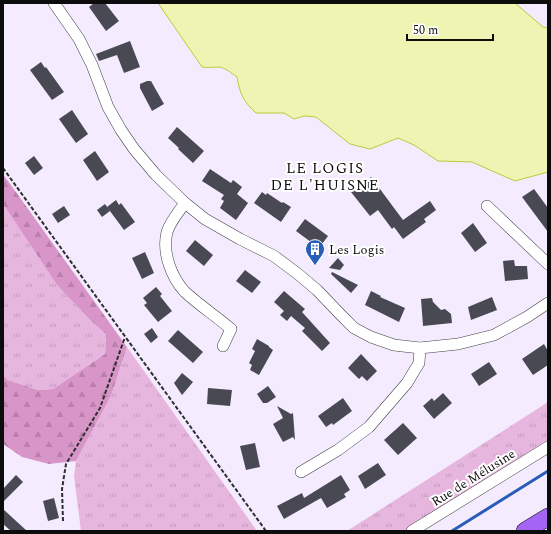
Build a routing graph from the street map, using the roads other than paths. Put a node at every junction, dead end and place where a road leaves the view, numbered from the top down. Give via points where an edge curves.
1 (54, 3) edge
2 (185, 203) junction
3 (487, 206) dead end
4 (548, 264) edge
5 (548, 303) edge
6 (224, 346) dead end
7 (420, 348) junction
8 (548, 447) edge
9 (301, 472) dead end
10 (548, 517) edge
11 (412, 531) edge
12 (525, 531) edge

1 - 2 street via 79,39 121,130 156,175
2 - 6 street via 167,232 166,251 170,267 185,291 231,329
2 - 7 street via 205,219 274,256 317,290 354,328 394,345
3 - 4 street
5 - 7 street via 494,335 458,344
7 - 9 street via 419,363 407,382 369,427 338,450
8 - 11 street, Rue de Mélusine
10 - 12 main road

